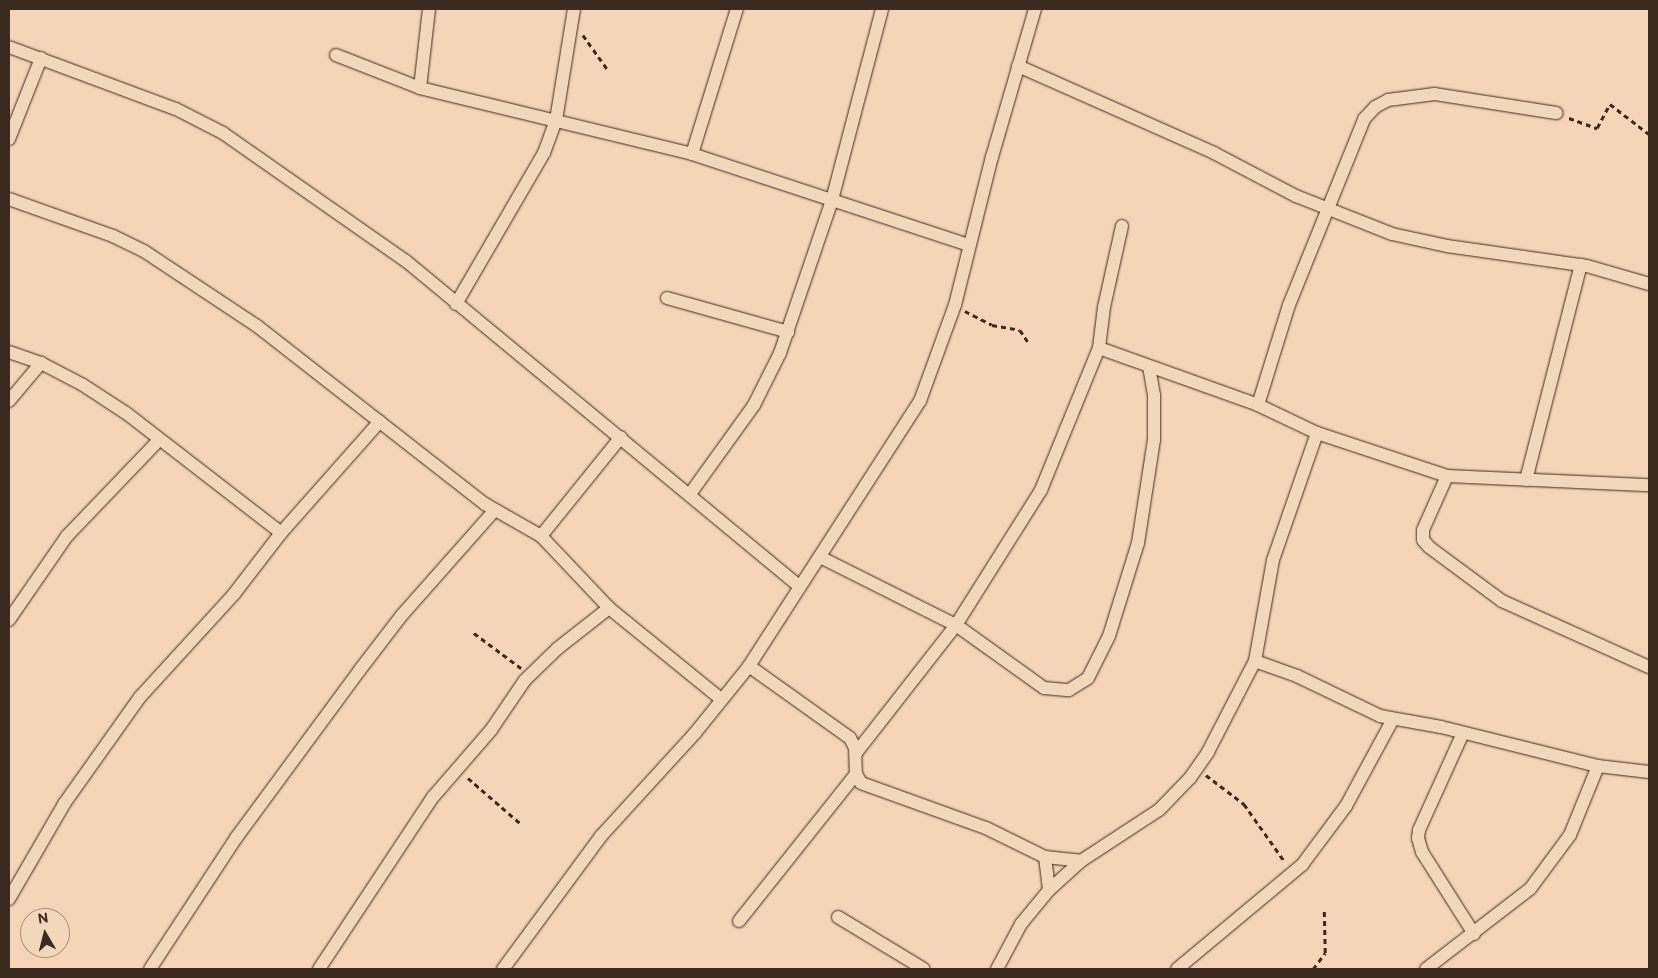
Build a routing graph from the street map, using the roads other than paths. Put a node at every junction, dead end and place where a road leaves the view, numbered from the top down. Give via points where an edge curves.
1 (429, 9) edge
2 (737, 9) edge
3 (882, 9) edge
4 (1036, 9) edge
5 (573, 14) edge
6 (9, 47) edge
7 (336, 55) dead end
8 (41, 58) junction
9 (1018, 66) junction
10 (420, 88) junction
11 (1557, 113) road end
12 (556, 120) junction
13 (9, 139) edge
14 (692, 154) junction
15 (9, 199) edge
16 (832, 200) junction
17 (1330, 210) junction
18 (1122, 226) dead end
19 (969, 245) junction
20 (1581, 265) junction
21 (1649, 284) edge
22 (667, 298) dead end
23 (456, 304) junction
24 (788, 332) junction
25 (1099, 348) junction
26 (9, 352) edge
27 (41, 363) junction
28 (1149, 366) junction
29 (9, 401) edge
30 (1258, 405) junction
31 (380, 421) junction
32 (1317, 433) junction
33 (621, 437) junction
34 (159, 440) junction
35 (1447, 476) junction
36 (1526, 480) junction
37 (1649, 485) edge
38 (690, 494) junction
39 (495, 510) junction
40 (281, 534) junction
41 (542, 536) junction
42 (820, 557) junction
43 (800, 587) junction
44 (609, 608) junction
45 (9, 620) edge
46 (956, 625) junction
47 (1255, 660) junction
48 (1648, 663) edge
49 (749, 666) junction
50 (721, 699) junction
51 (1393, 719) junction
52 (1463, 733) junction
53 (856, 753) junction
54 (1598, 766) junction
55 (1649, 772) edge
56 (856, 774) junction
57 (1044, 857) junction
58 (1081, 862) junction
59 (1049, 890) junction
60 (9, 900) edge
61 (838, 917) dead end
62 (739, 922) dead end
63 (1474, 934) junction
64 (1431, 968) edge
65 (150, 969) edge
66 (319, 969) edge
67 (503, 969) edge
68 (924, 969) edge
69 (997, 969) edge
70 (1177, 969) edge

1 - 10 street
2 - 14 street
3 - 16 street
4 - 9 street
5 - 12 street
6 - 8 street
7 - 10 street
8 - 13 street
8 - 23 street via 176,108 223,133 406,261
9 - 17 street via 1214,153 1281,189
9 - 19 street
10 - 12 street
11 - 17 street via 1435,94 1388,100 1375,107 1364,119
12 - 14 street
12 - 23 street via 532,179
14 - 16 street
15 - 31 street via 113,236 144,252 257,326
16 - 19 street
16 - 24 street
17 - 20 street via 1413,240
17 - 30 street via 1289,305
18 - 25 street via 1104,307
19 - 42 street via 955,305 920,401
20 - 21 street
20 - 36 street
22 - 24 street
23 - 33 street
24 - 38 street via 754,405
25 - 28 street
25 - 46 street via 1041,490
26 - 27 street
27 - 29 street
27 - 34 street via 126,412
28 - 30 street
28 - 46 street via 1154,395 1154,440 1138,543 1109,636 1088,678 1069,690 1044,688
30 - 32 street
31 - 39 street
31 - 40 street
32 - 35 street
32 - 47 street via 1273,560
33 - 38 street
33 - 41 street
34 - 40 street
34 - 45 street via 67,536
35 - 36 street
35 - 48 street via 1423,530 1429,547 1502,601
36 - 37 street
38 - 43 street
39 - 41 street
39 - 65 street via 402,615 359,671 236,838
40 - 60 street via 234,594 140,697 64,804
41 - 44 street
42 - 43 street
42 - 46 street
43 - 49 street
44 - 50 street
44 - 66 street via 530,675 491,730 433,797
46 - 53 street
47 - 51 street
47 - 58 street via 1197,768 1159,810
49 - 50 street
49 - 53 street via 850,738
50 - 67 street via 695,733 577,865
51 - 52 street
51 - 70 street via 1324,840 1293,873
52 - 54 street
52 - 63 street via 1418,838 1422,852
53 - 56 street
54 - 55 street
54 - 63 street via 1570,835 1558,853 1530,889
56 - 57 street via 861,783 870,787 986,828
56 - 62 street
57 - 58 street
57 - 59 street
58 - 59 street
59 - 69 street via 1021,924
61 - 68 street
63 - 64 street

